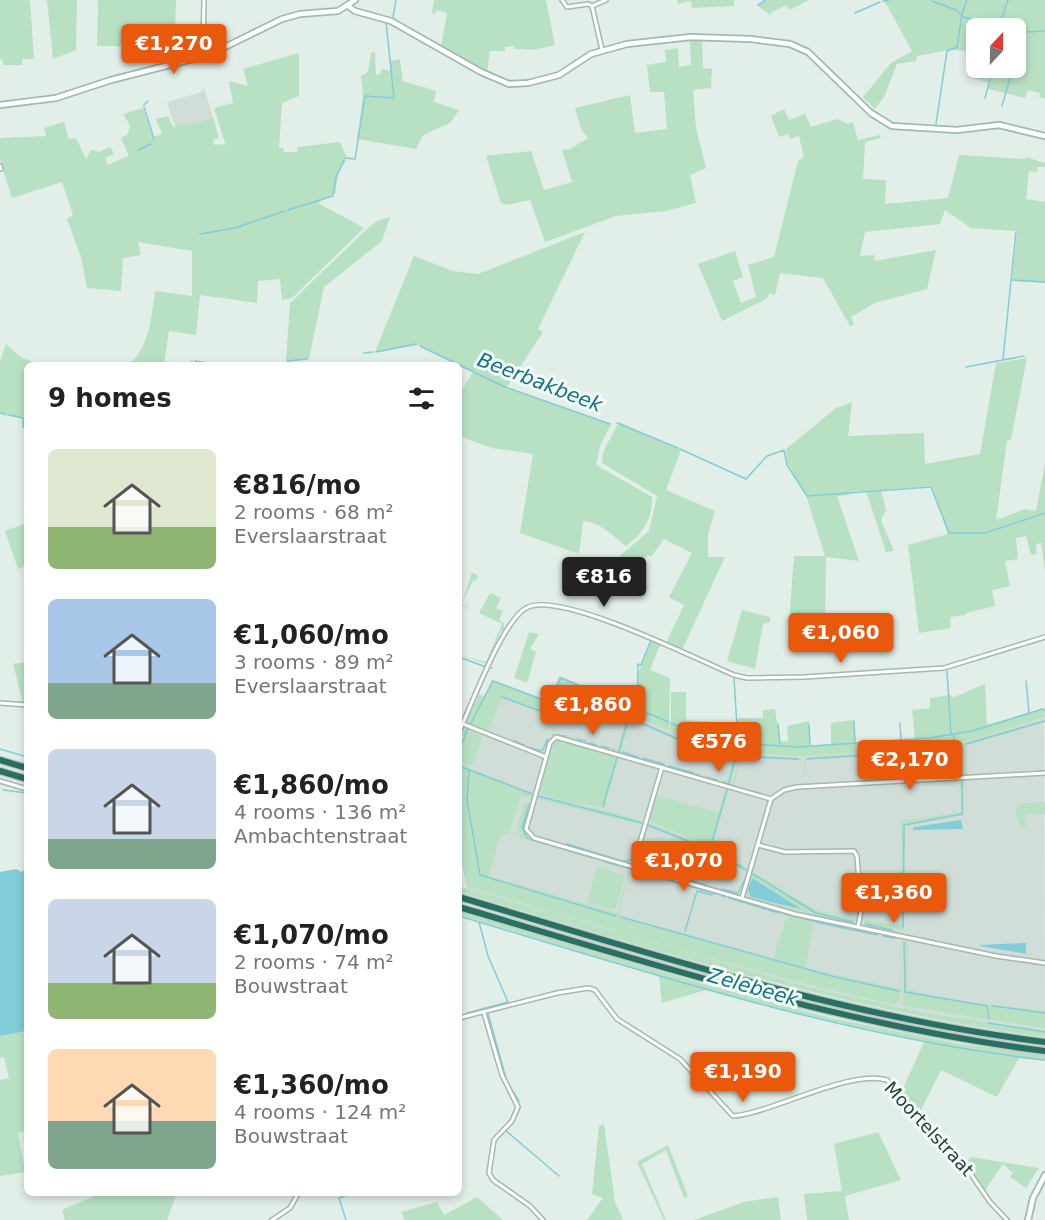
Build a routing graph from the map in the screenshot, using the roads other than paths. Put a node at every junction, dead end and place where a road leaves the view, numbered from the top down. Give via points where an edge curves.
1 (204, 0) edge
2 (355, 0) edge
3 (562, 0) edge
4 (606, 0) edge
5 (348, 6) junction
6 (592, 6) junction
7 (602, 50) junction
8 (203, 56) junction
9 (0, 105) edge
10 (1045, 136) edge
11 (1045, 638) edge
12 (0, 703) edge
13 (24, 705) edge
14 (463, 724) joint
15 (546, 756) junction
16 (0, 760) edge
17 (24, 767) edge
18 (662, 767) junction
19 (0, 771) edge
20 (1045, 773) edge
21 (24, 778) edge
22 (0, 781) edge
23 (24, 788) edge
24 (771, 799) junction
25 (758, 845) junction
26 (633, 866) junction
27 (462, 898) edge
28 (742, 899) junction
29 (462, 908) edge
30 (858, 928) junction
31 (1045, 963) edge
32 (483, 1013) junction
33 (462, 1017) edge
34 (1045, 1042) edge
35 (1045, 1051) edge
36 (1045, 1175) edge
37 (297, 1196) edge
38 (272, 1220) edge
39 (543, 1220) edge
40 (1008, 1220) edge
41 (1028, 1220) edge

1 - 8 street
2 - 5 street
3 - 6 street via 567,7
4 - 6 street
5 - 7 street via 391,21 509,84 558,75
5 - 8 street via 338,11 286,17
6 - 7 street
7 - 10 street via 704,37 790,44 819,60 882,122 913,129 965,130 993,125
8 - 9 street via 56,98
11 - 14 street via 944,668 747,678 594,616 560,606 530,606 501,638
12 - 13 street
14 - 15 street
15 - 18 street via 552,740 559,737
15 - 26 street via 527,833
16 - 17 highway
18 - 24 street
18 - 26 street
19 - 21 highway
20 - 24 street via 797,787
22 - 23 street
24 - 25 street
25 - 28 street
25 - 30 street via 785,852 854,851 861,911
26 - 28 street
27 - 34 highway via 813,998 951,1028
28 - 30 street
29 - 35 highway via 811,1007 921,1031
30 - 31 street
32 - 33 street, Moortelstraat
32 - 39 street via 502,1075 518,1107 512,1121 494,1140 489,1176 531,1206
32 - 40 street, Moortelstraat via 547,995 595,990 617,1019 687,1065 733,1116 838,1085 876,1078 887,1080 962,1161 990,1202
36 - 41 street via 1033,1198
37 - 38 street via 290,1208

